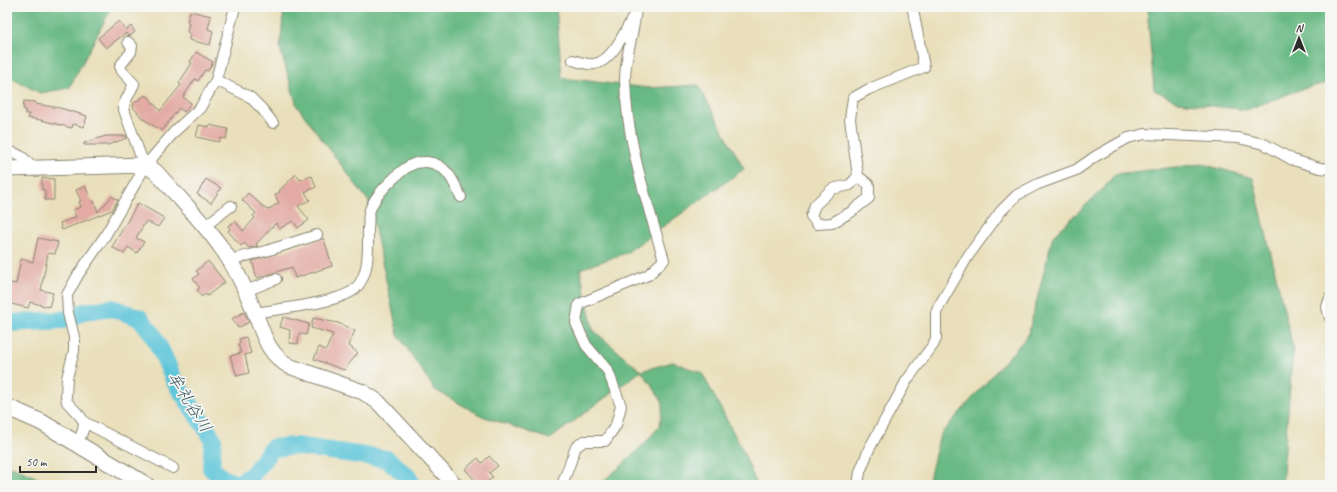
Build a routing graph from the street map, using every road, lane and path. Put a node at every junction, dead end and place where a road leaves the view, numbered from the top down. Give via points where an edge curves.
1 (234, 7) edge
2 (914, 7) edge
3 (636, 10) edge
4 (128, 42) dead end
5 (573, 60) dead end
6 (216, 80) junction
7 (273, 123) dead end
8 (7, 150) edge
9 (146, 165) junction
10 (1330, 168) edge
11 (7, 169) edge
12 (31, 169) junction
13 (858, 176) junction
14 (460, 197) dead end
15 (231, 206) dead end
16 (205, 226) junction
17 (318, 235) dead end
18 (229, 260) junction
19 (276, 279) dead end
20 (246, 291) junction
21 (1330, 298) edge
22 (255, 313) junction
23 (1330, 318) edge
24 (7, 407) edge
25 (84, 422) junction
26 (78, 443) junction
27 (173, 468) dead end
28 (146, 485) edge
29 (455, 485) edge
30 (562, 485) edge
31 (858, 485) edge

1 - 6 street
2 - 13 street via 924,67 853,98 850,119
3 - 5 street via 611,54 602,62 594,64
3 - 30 street via 625,79 630,129 664,260 648,276 579,304 576,323 586,344 608,372 621,406 616,424 605,441 584,441 576,447
4 - 9 street via 132,46 131,52 120,66 134,84 124,104 124,110
6 - 7 street via 250,98
6 - 9 street via 200,108
8 - 12 street via 22,156 28,161
9 - 12 street
9 - 16 street via 156,172
9 - 25 street via 68,294 74,351 66,396
10 - 31 street via 1320,168 1292,160 1264,144 1238,138 1145,134 1128,138 1076,170 1038,184 1018,195 1001,211 984,233 946,294 936,313 936,339 907,380 869,449
11 - 12 street
13 - 13 street via 869,185 869,198 832,223 817,224 811,216 815,205 832,189 850,185
14 - 22 street via 451,177 441,166 417,162 404,169 374,200 369,214 365,272 361,283 354,290 337,299
15 - 16 street
16 - 18 street
17 - 18 street
18 - 20 street
19 - 20 street
20 - 22 street
21 - 23 street via 1327,308
22 - 29 street via 266,343 279,360 289,366 363,392 378,402
24 - 26 main road
25 - 26 street
25 - 27 street
26 - 28 main road

